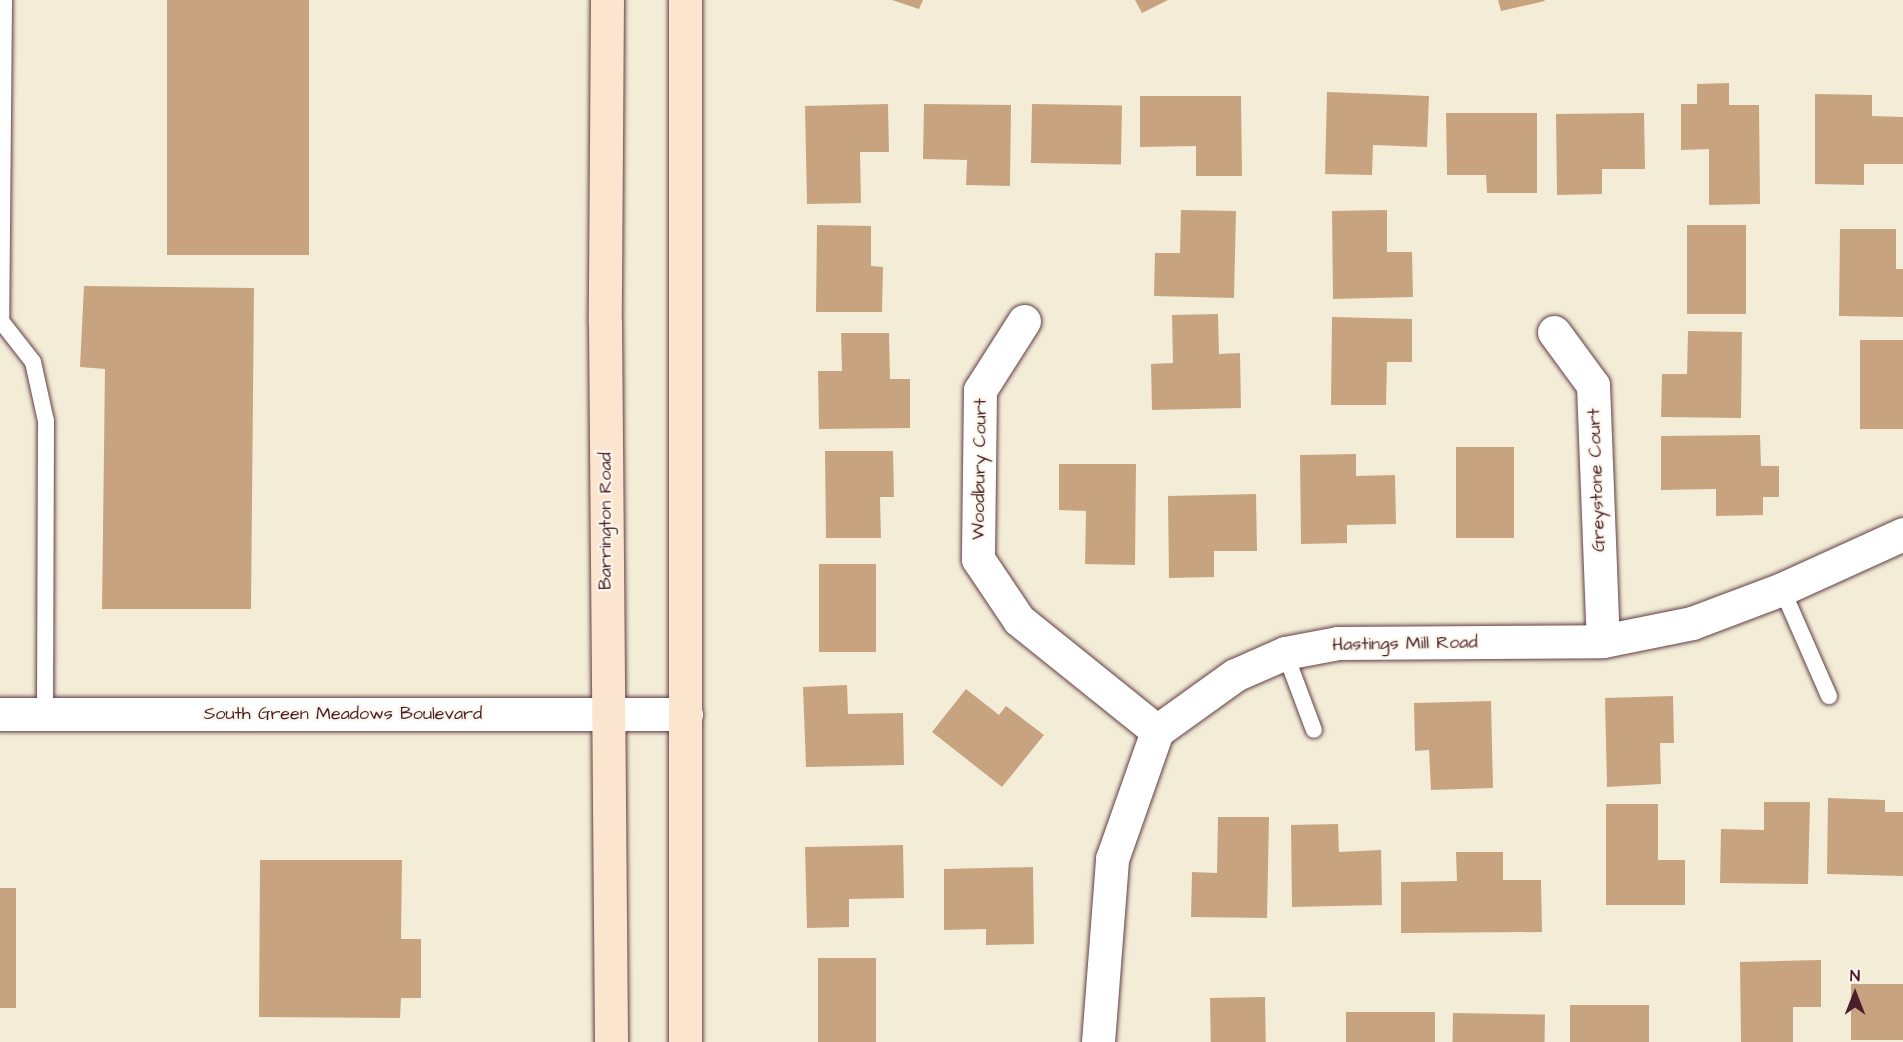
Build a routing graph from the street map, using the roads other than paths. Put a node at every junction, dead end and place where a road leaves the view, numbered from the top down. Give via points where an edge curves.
1 (4, 0) edge
2 (607, 0) edge
3 (685, 0) edge
4 (1024, 321) dead end
5 (1554, 332) dead end
6 (1903, 534) edge
7 (1782, 589) junction
8 (1603, 641) junction
9 (1285, 653) junction
10 (1828, 696) dead end
11 (0, 714) edge
12 (45, 714) junction
13 (608, 714) junction
14 (686, 714) junction
15 (1314, 730) dead end
16 (1157, 731) junction
17 (610, 1042) edge
18 (685, 1042) edge
19 (1098, 1042) edge

1 - 12 lane via 1,321 33,362 46,421
2 - 13 main road, Barrington Road
3 - 14 main road
4 - 16 street, Woodbury Court via 980,390 978,559 1019,620
5 - 8 street, Greystone Court via 1593,385
6 - 7 street, Hastings Mill Road
7 - 8 street, Hastings Mill Road via 1692,623
7 - 10 lane
8 - 9 street, Hastings Mill Road via 1338,643
9 - 15 lane
9 - 16 street, Hastings Mill Road via 1235,675
11 - 12 street, South Green Meadows Boulevard
12 - 13 street, South Green Meadows Boulevard
13 - 14 street, South Green Meadows Boulevard
13 - 17 main road, Barrington Road
14 - 18 main road
16 - 19 street via 1112,859

